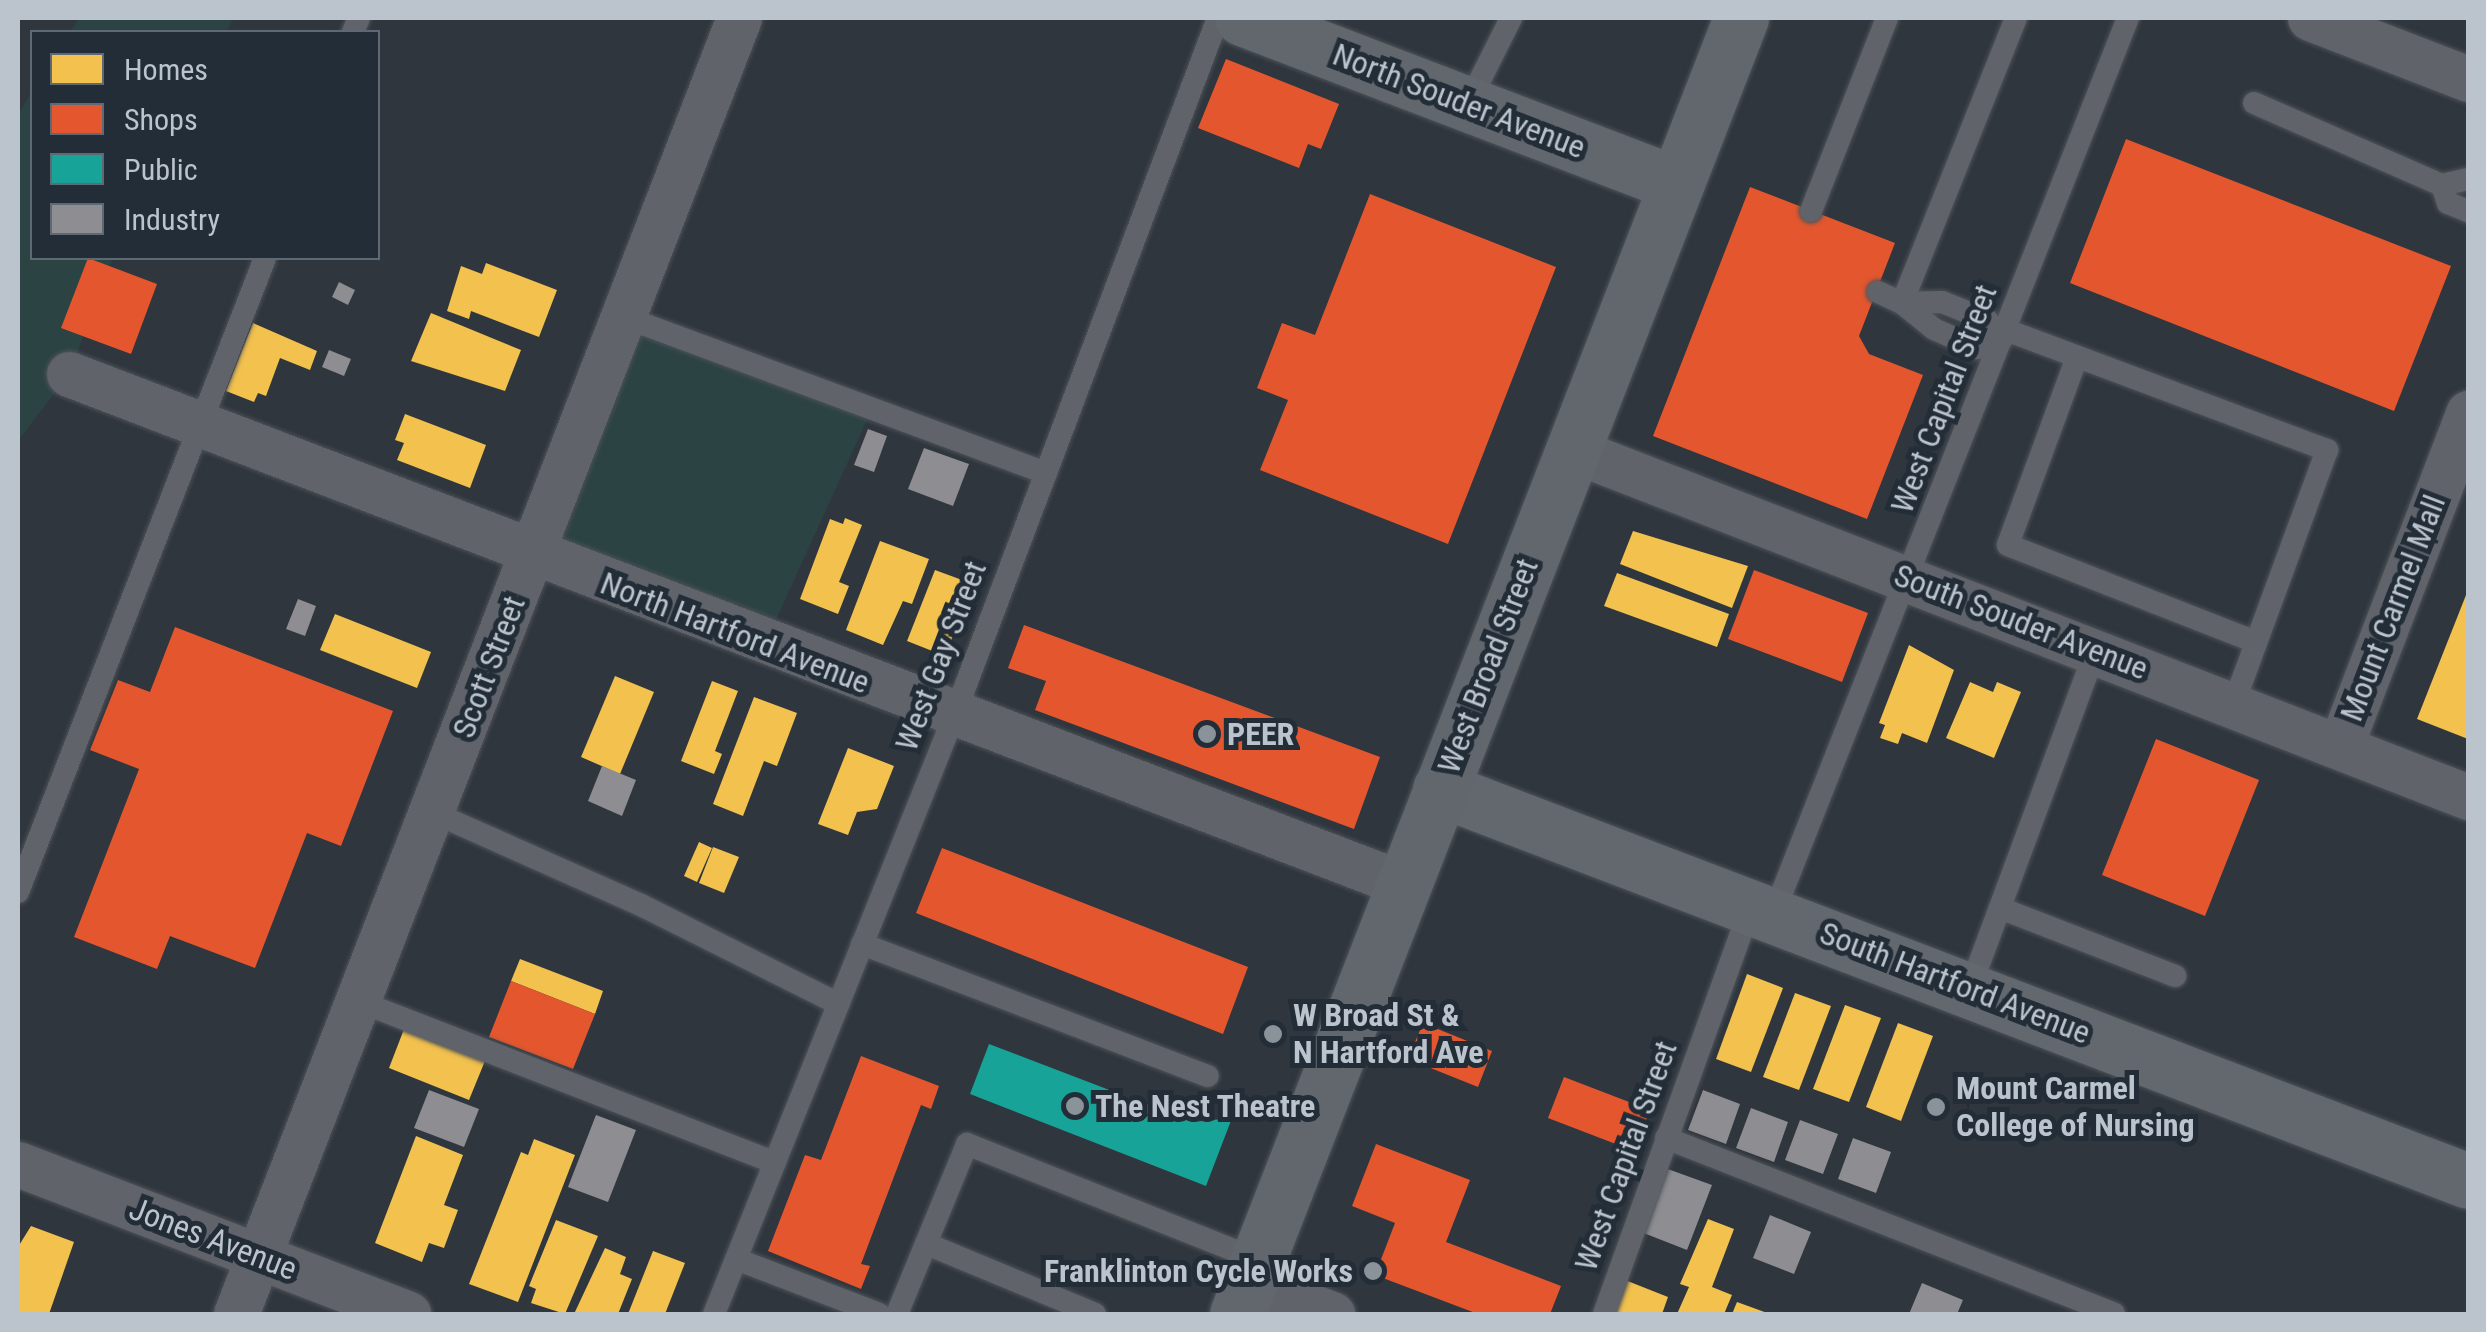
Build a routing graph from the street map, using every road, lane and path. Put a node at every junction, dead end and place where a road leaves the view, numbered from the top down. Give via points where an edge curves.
1 (739, 18) edge
2 (1218, 18) edge
3 (1242, 18) edge
4 (1511, 18) edge
5 (1741, 18) edge
6 (1887, 18) edge
7 (2128, 18) edge
8 (2310, 18) edge
9 (2008, 19) edge
10 (2468, 78) edge
11 (2254, 103) dead end
12 (1468, 104) junction
13 (2468, 179) edge
14 (1676, 184) junction
15 (2442, 185) junction
16 (1811, 211) dead end
17 (2468, 211) edge
18 (265, 260) edge
19 (1878, 292) dead end
20 (1902, 303) junction
21 (624, 317) junction
22 (2004, 334) junction
23 (2076, 357) junction
24 (69, 374) dead end
25 (2468, 413) edge
26 (200, 426) junction
27 (1573, 450) junction
28 (1046, 473) junction
29 (532, 556) junction
30 (1910, 579) junction
31 (2256, 642) junction
32 (2095, 651) junction
33 (2233, 705) junction
34 (954, 716) junction
35 (2340, 746) junction
36 (1440, 789) junction
37 (2468, 797) edge
38 (432, 812) junction
39 (1404, 884) junction
40 (18, 892) edge
41 (2000, 908) junction
42 (1762, 910) junction
43 (862, 944) junction
44 (2175, 976) dead end
45 (1970, 988) junction
46 (358, 1002) junction
47 (838, 1004) junction
48 (1208, 1076) dead end
49 (1666, 1138) junction
50 (775, 1163) junction
51 (18, 1164) edge
52 (2468, 1181) edge
53 (927, 1244) junction
54 (258, 1256) junction
55 (736, 1260) junction
56 (1248, 1286) edge
57 (236, 1314) edge
58 (408, 1314) edge
59 (714, 1314) edge
60 (879, 1314) edge
61 (897, 1314) edge
62 (1096, 1314) edge
63 (1332, 1314) edge
64 (1604, 1314) edge
65 (2114, 1314) edge

1 - 21 street, Scott Street
2 - 28 lane, West Gay Street
3 - 12 main road, North Souder Avenue
4 - 12 lane
5 - 14 main road, West Broad Street
6 - 16 lane
7 - 22 lane, West Capital Street
8 - 10 street
9 - 20 lane
11 - 15 lane
12 - 14 main road, North Souder Avenue
13 - 15 lane
14 - 27 main road, West Broad Street
15 - 17 lane via 2448,203
18 - 26 lane
19 - 20 lane
20 - 22 lane via 1942,302
21 - 28 lane
21 - 29 street, Scott Street
22 - 23 lane
22 - 30 lane, West Capital Street
23 - 31 lane via 2008,545
23 - 31 lane via 2327,450
24 - 26 street, North Hartford Avenue
25 - 35 street, Mount Carmel Mall
26 - 29 street, North Hartford Avenue
26 - 40 lane
27 - 30 street, South Souder Avenue
27 - 36 main road, West Broad Street
28 - 34 lane, West Gay Street
29 - 34 street, North Hartford Avenue
29 - 38 street, Scott Street
30 - 32 street, South Souder Avenue
30 - 42 lane, West Capital Street
31 - 33 lane
32 - 33 street, South Souder Avenue
32 - 41 lane
33 - 35 street, South Souder Avenue
34 - 39 street, North Hartford Avenue
34 - 43 lane, West Gay Street
35 - 37 street, South Souder Avenue
36 - 39 main road, West Broad Street
36 - 42 street, South Hartford Avenue
38 - 46 street, Scott Street
38 - 47 lane
39 - 56 main road, West Broad Street
41 - 44 lane
41 - 45 lane
42 - 45 street, South Hartford Avenue
42 - 49 lane, West Capital Street
43 - 47 lane, West Gay Street
43 - 48 lane
45 - 52 street, South Hartford Avenue
46 - 50 lane
46 - 54 street, Scott Street
47 - 50 lane, West Gay Street
49 - 64 lane, West Capital Street
49 - 65 lane
50 - 55 lane, West Gay Street
51 - 54 street, Jones Avenue
53 - 56 lane via 966,1144
53 - 61 lane
53 - 62 lane
54 - 57 street, Scott Street
54 - 58 street, Jones Avenue
55 - 59 lane, West Gay Street
55 - 60 lane
56 - 63 street

